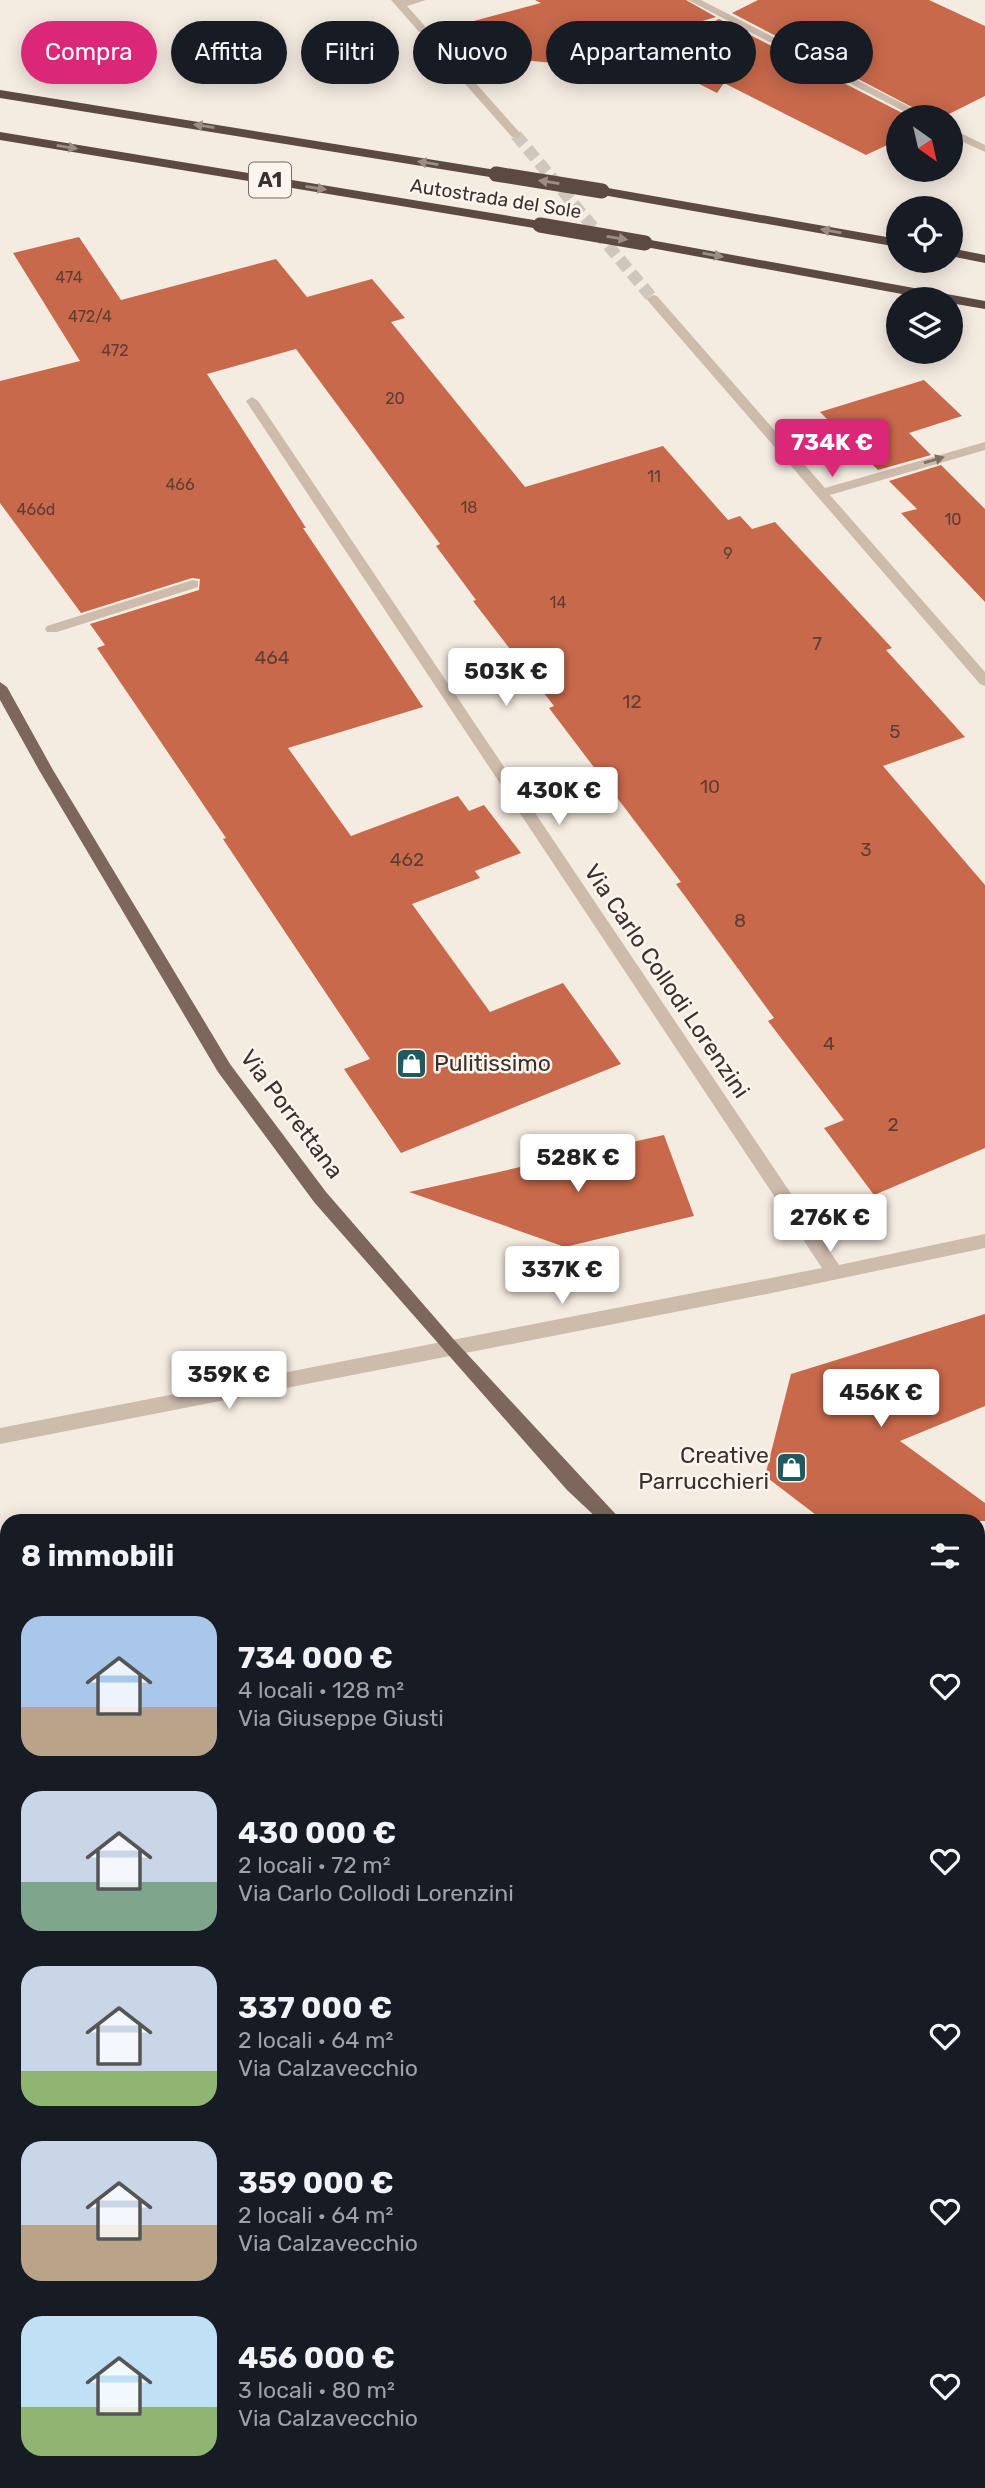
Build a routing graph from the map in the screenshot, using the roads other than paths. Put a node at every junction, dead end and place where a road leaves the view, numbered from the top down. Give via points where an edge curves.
1 (421, 0) edge
2 (693, 0) edge
3 (398, 2) edge
4 (0, 93) edge
5 (899, 105) edge
6 (516, 135) tunnel mouth
7 (0, 136) edge
8 (963, 138) edge
9 (985, 149) edge
10 (886, 241) edge
11 (963, 255) edge
12 (985, 259) edge
13 (653, 299) tunnel mouth
14 (985, 305) edge
15 (252, 401) dead end
16 (985, 446) edge
17 (822, 493) junction
18 (193, 583) dead end
19 (52, 629) dead end
20 (985, 681) edge
21 (0, 687) edge
22 (985, 1241) edge
23 (835, 1273) junction
24 (450, 1347) junction
25 (0, 1436) edge
26 (606, 1514) edge

1 - 3 street
2 - 5 street
3 - 6 street
10 -> 4 highway, Autostrada del Sole / A1, bridge
7 -> 14 highway, Autostrada del Sole / A1, bridge via 645,243
8 - 9 street
11 - 12 highway
13 - 17 street
15 - 23 street, Via Carlo Collodi Lorenzini
17 -> 16 street
17 - 20 street
18 - 19 street
21 - 24 main road, Via Porrettana via 223,1068 320,1197
22 - 23 street
23 - 24 street
24 - 25 street
24 - 26 main road, Via Porrettana

